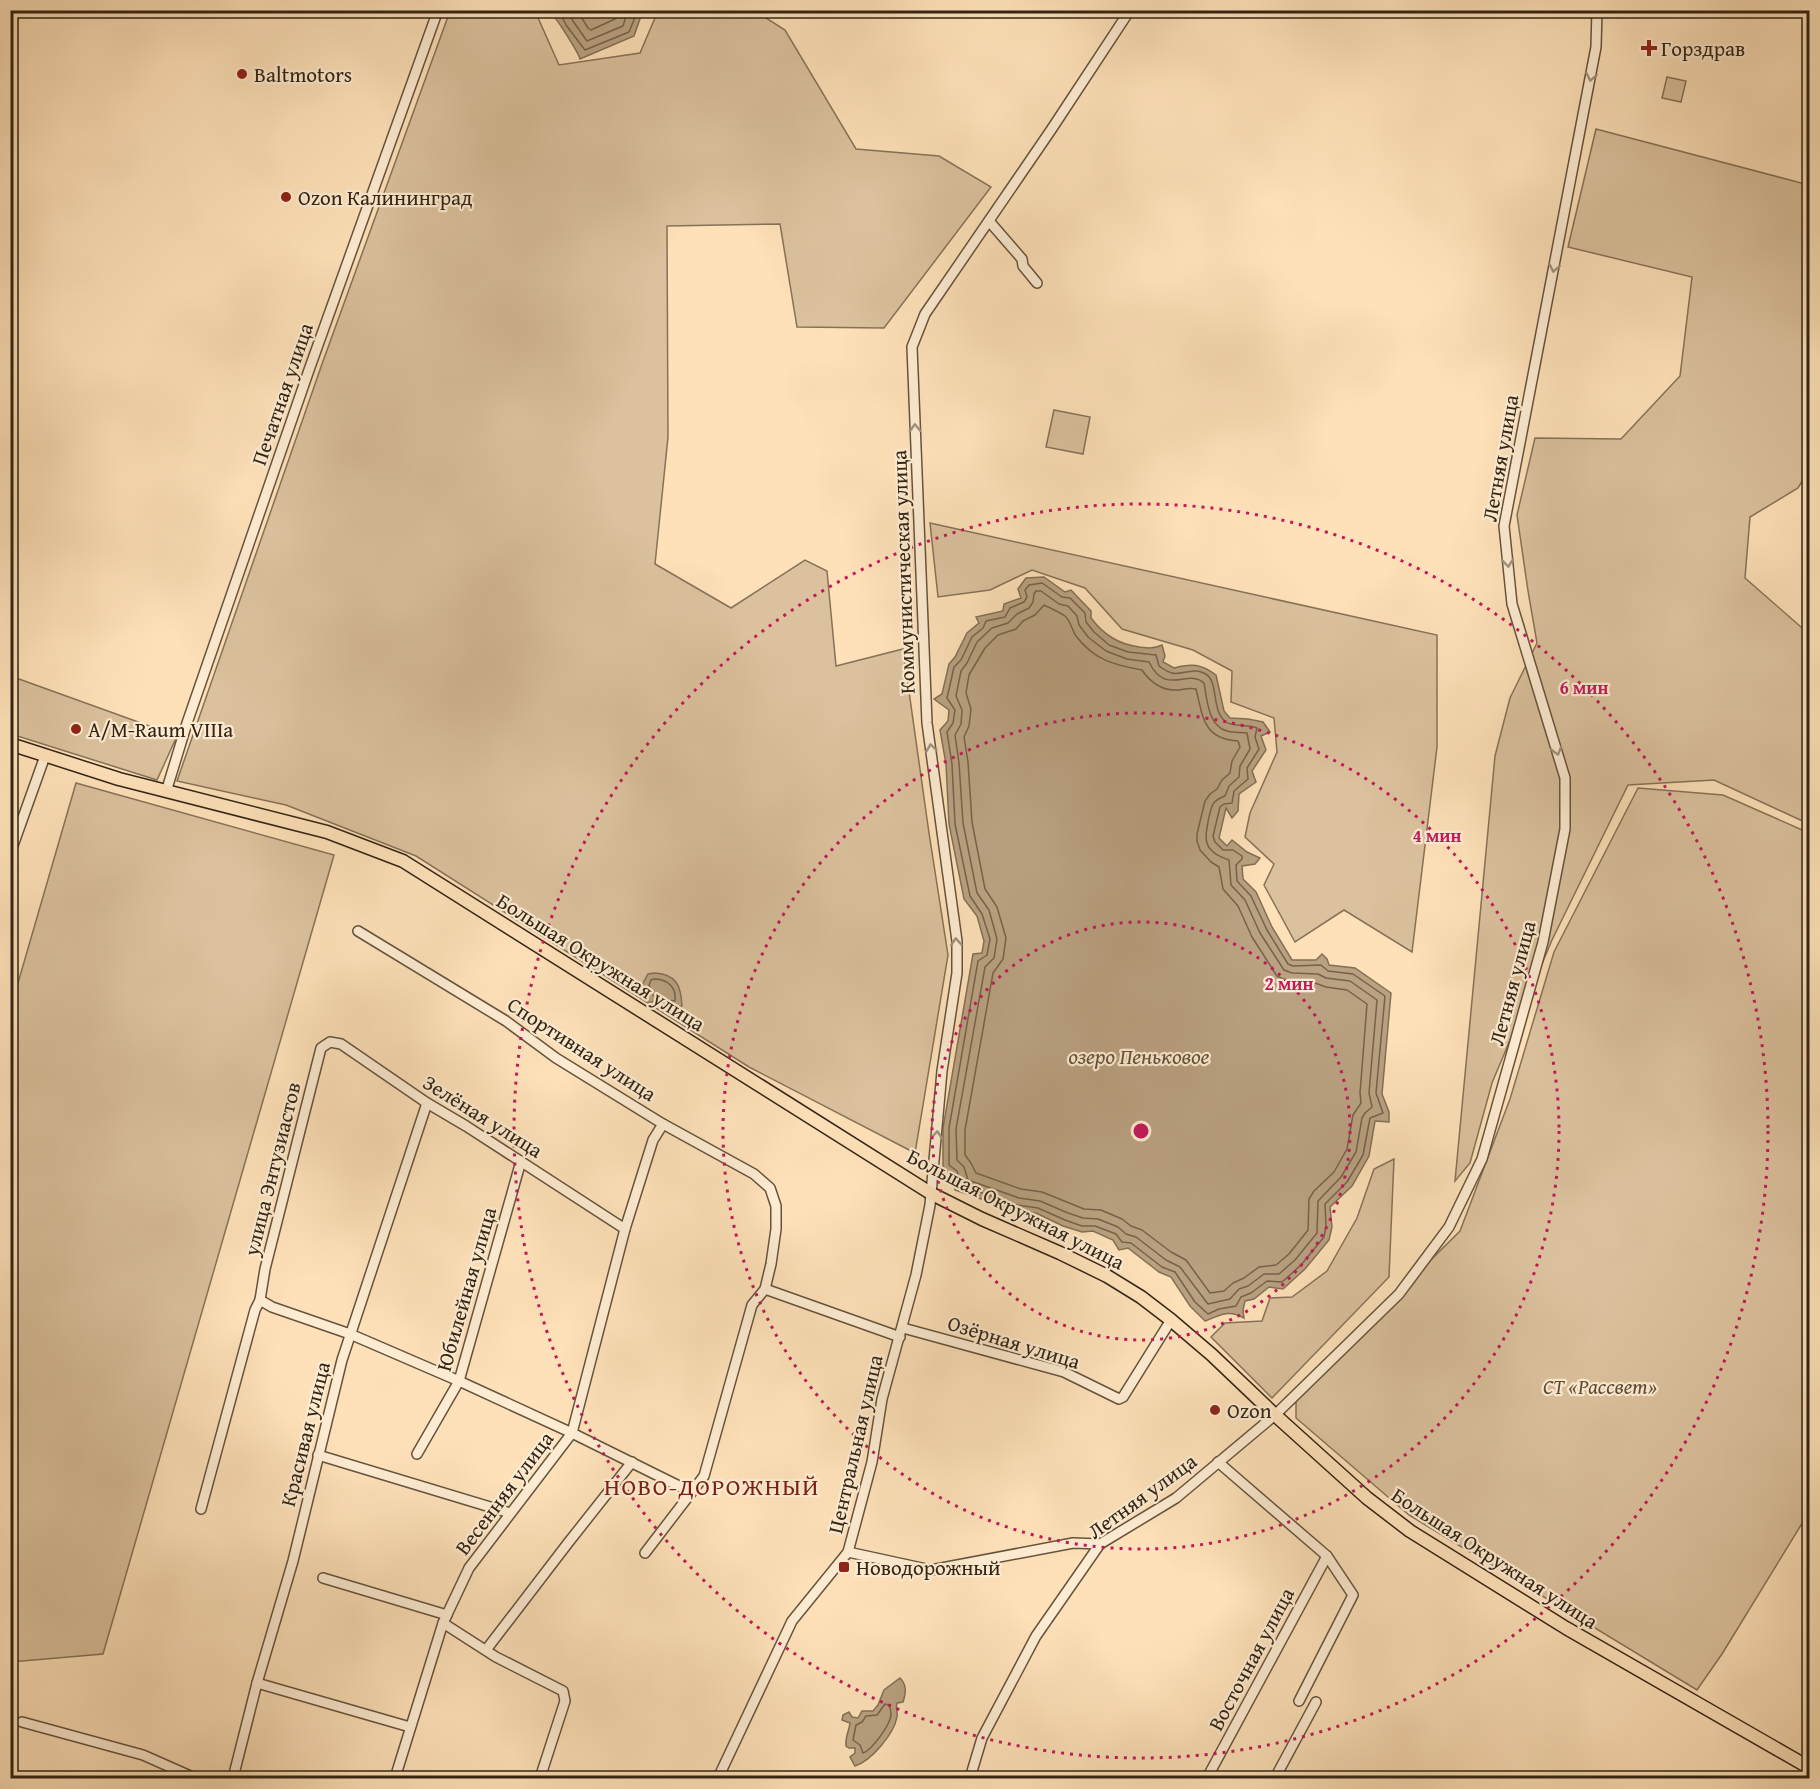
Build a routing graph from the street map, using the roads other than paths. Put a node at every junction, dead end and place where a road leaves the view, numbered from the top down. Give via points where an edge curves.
1 (438, 10) edge
2 (1130, 10) edge
3 (1597, 15) edge
4 (989, 221) junction
5 (1036, 283) dead end
6 (10, 744) edge
7 (45, 756) junction
8 (166, 792) junction
9 (10, 854) edge
10 (358, 931) dead end
11 (321, 1048) joint
12 (427, 1103) junction
13 (663, 1124) junction
14 (521, 1161) junction
15 (932, 1194) junction
16 (625, 1228) junction
17 (765, 1289) junction
18 (260, 1300) junction
19 (1171, 1320) junction
20 (901, 1333) junction
21 (350, 1334) junction
22 (459, 1381) junction
23 (1275, 1415) junction
24 (572, 1433) junction
25 (417, 1454) dead end
26 (318, 1455) junction
27 (632, 1462) junction
28 (1218, 1462) junction
29 (691, 1492) junction
30 (201, 1509) dead end
31 (510, 1513) junction
32 (1100, 1544) junction
33 (645, 1552) dead end
34 (848, 1552) junction
35 (1327, 1556) junction
36 (323, 1578) dead end
37 (445, 1619) junction
38 (486, 1650) junction
39 (257, 1683) junction
40 (1299, 1701) dead end
41 (1316, 1702) dead end
42 (22, 1722) dead end
43 (410, 1727) junction
44 (1809, 1768) edge
45 (195, 1779) edge
46 (233, 1779) edge
47 (394, 1779) edge
48 (540, 1779) edge
49 (718, 1779) edge
50 (970, 1779) edge
51 (1208, 1779) edge
52 (1275, 1779) edge

1 - 8 street, Печатная улица via 307,377
2 - 4 street, Коммунистическая улица
3 -> 23 street, Летняя улица via 1596,47 1504,526 1512,603 1565,778 1565,829 1543,942 1482,1159 1449,1227 1399,1294
4 - 5 street via 1022,259
15 -> 4 street, Коммунистическая улица via 942,1071 957,973 957,940 927,723 912,347 925,314
6 - 7 main road, Большая Окружная улица
7 - 8 main road, Большая Окружная улица
7 - 9 street
8 - 15 main road, Большая Окружная улица via 327,832 403,861
10 - 13 street, Спортивная улица via 506,1021 556,1058
11 - 12 street, Зелёная улица via 330,1042 341,1044
11 - 18 street, улица Энтузиастов
12 - 14 street, Зелёная улица
12 - 21 street, Красивая улица
13 - 16 street, Весенняя улица via 653,1140
13 - 17 street, Спортивная улица via 754,1174 770,1188 776,1206 776,1228
14 - 16 street, Зелёная улица
14 - 22 street, Юбилейная улица
15 - 19 main road, Большая Окружная улица via 1107,1276
15 - 20 street, Центральная улица
16 - 24 street, Весенняя улица
17 - 20 street, Озёрная улица
17 - 29 street via 752,1305 704,1476
18 - 21 street
18 - 30 street, улица Энтузиастов
19 - 20 street, Озёрная улица via 1119,1399 1064,1372
19 - 23 main road, Большая Окружная улица
20 - 34 street, Центральная улица
21 - 22 street
21 - 26 street, Красивая улица
22 - 24 street
22 - 25 street, Юбилейная улица
23 - 28 street, Летняя улица
23 - 44 main road, Большая Окружная улица via 1410,1531 1566,1628
24 - 27 street
24 - 31 street, Весенняя улица
26 - 31 street
26 - 39 street, Красивая улица via 293,1561
27 - 29 street
27 - 38 street
28 - 32 street, Летняя улица via 1176,1498
28 - 35 street
29 - 33 street
31 - 37 street, Весенняя улица via 469,1568
32 - 34 street via 1073,1543 931,1570
32 - 50 street, Летняя улица via 1036,1636 982,1738
34 - 49 street, Центральная улица via 792,1621
35 - 40 street via 1353,1595
35 - 51 street, Восточная улица
36 - 37 street
37 - 38 street
37 - 43 street, Весенняя улица
38 - 48 street via 563,1691 565,1701
39 - 43 street
39 - 46 street, Красивая улица
41 - 52 street
42 - 45 street via 143,1755
43 - 47 street, Весенняя улица

